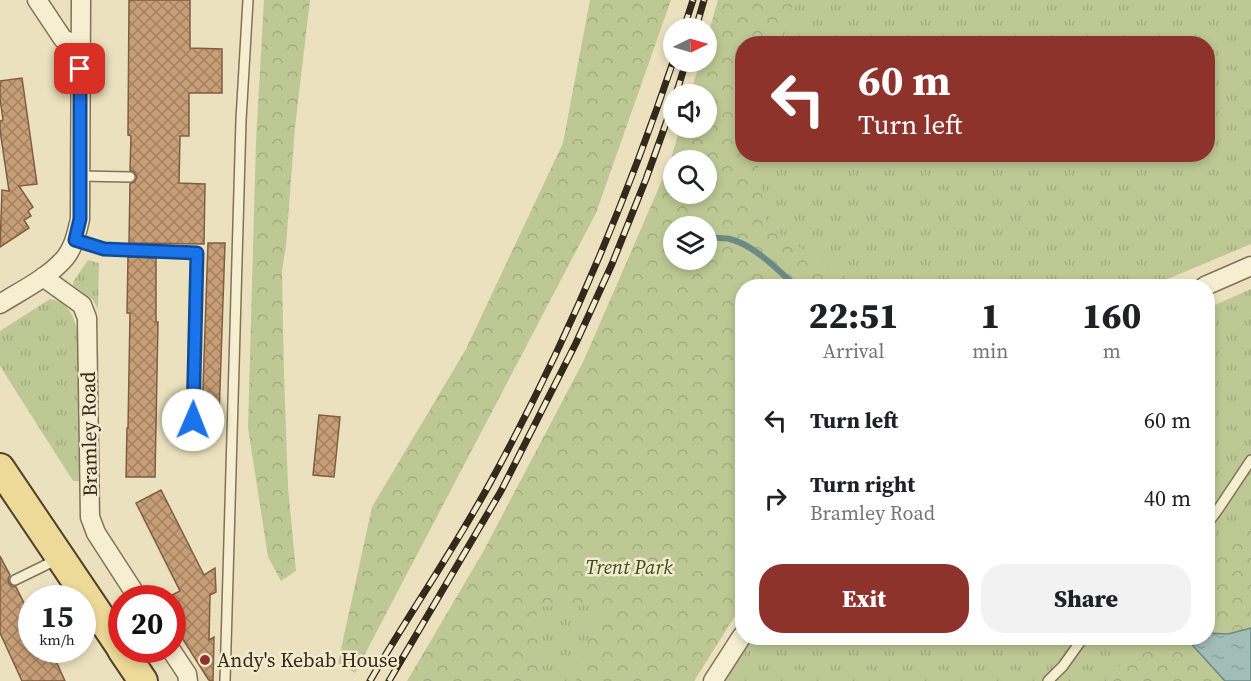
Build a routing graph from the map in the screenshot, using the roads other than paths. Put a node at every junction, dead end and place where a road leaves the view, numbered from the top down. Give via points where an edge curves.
1 (37, 0) edge
2 (81, 0) edge
3 (248, 0) edge
4 (80, 46) junction
5 (80, 176) junction
6 (130, 177) dead end
7 (75, 240) junction
8 (1251, 266) edge
9 (43, 277) junction
10 (1215, 282) edge
11 (0, 304) edge
12 (193, 420) dead end
13 (1251, 460) edge
14 (1, 471) edge
15 (1215, 514) edge
16 (60, 558) junction
17 (15, 580) dead end
18 (130, 585) edge
19 (108, 628) edge
20 (736, 645) edge
21 (1078, 645) edge
22 (131, 663) edge
23 (180, 663) edge
24 (143, 681) edge
25 (188, 681) edge
26 (225, 681) edge
27 (713, 681) edge
28 (1048, 681) edge

1 - 4 street via 63,39
2 - 4 street
3 - 26 lane
4 - 5 street
5 - 6 lane
5 - 7 street via 80,219
7 - 9 street via 66,257
7 - 12 lane via 104,249 197,253
8 - 10 street
9 - 11 street
9 - 18 street, Bramley Road via 82,305 87,318 90,517
13 - 15 lane
14 - 16 main road
16 - 17 lane
16 - 19 main road
20 - 27 street
21 - 28 lane
22 - 24 main road
23 - 25 street

